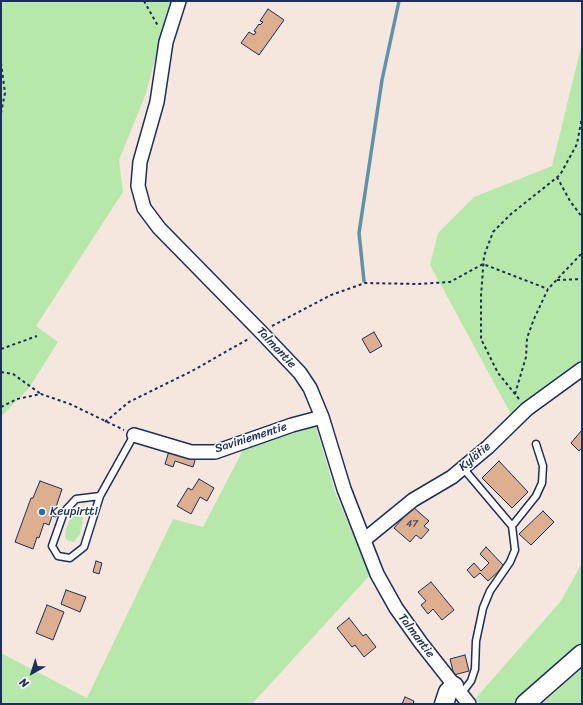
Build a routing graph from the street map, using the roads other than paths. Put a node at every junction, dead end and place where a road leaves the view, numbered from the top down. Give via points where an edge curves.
1 (179, 1) edge
2 (582, 369) edge
3 (322, 417) junction
4 (134, 435) joint
5 (536, 444) dead end
6 (463, 468) junction
7 (100, 496) junction
8 (512, 526) junction
9 (364, 540) junction
10 (582, 654) edge
11 (461, 695) edge
12 (444, 704) edge
13 (524, 704) edge

1 - 3 street, Talmantie via 166,42 158,102 140,162 138,186 144,208 159,228 300,373 310,388
2 - 6 street, Kylätie via 527,409
3 - 4 street, Saviniementie via 215,452 191,452
3 - 9 street, Talmantie via 344,489
4 - 7 lane
5 - 8 lane via 543,466 542,483 536,496
6 - 8 lane
6 - 9 street, Kylätie via 413,500
7 - 7 lane via 76,499 64,512 52,546 58,556 70,558 84,547
8 - 11 lane via 515,550 490,591 483,608 476,641 476,669
9 - 11 street, Talmantie via 377,574 396,608
10 - 13 main road
11 - 12 main road via 448,692

